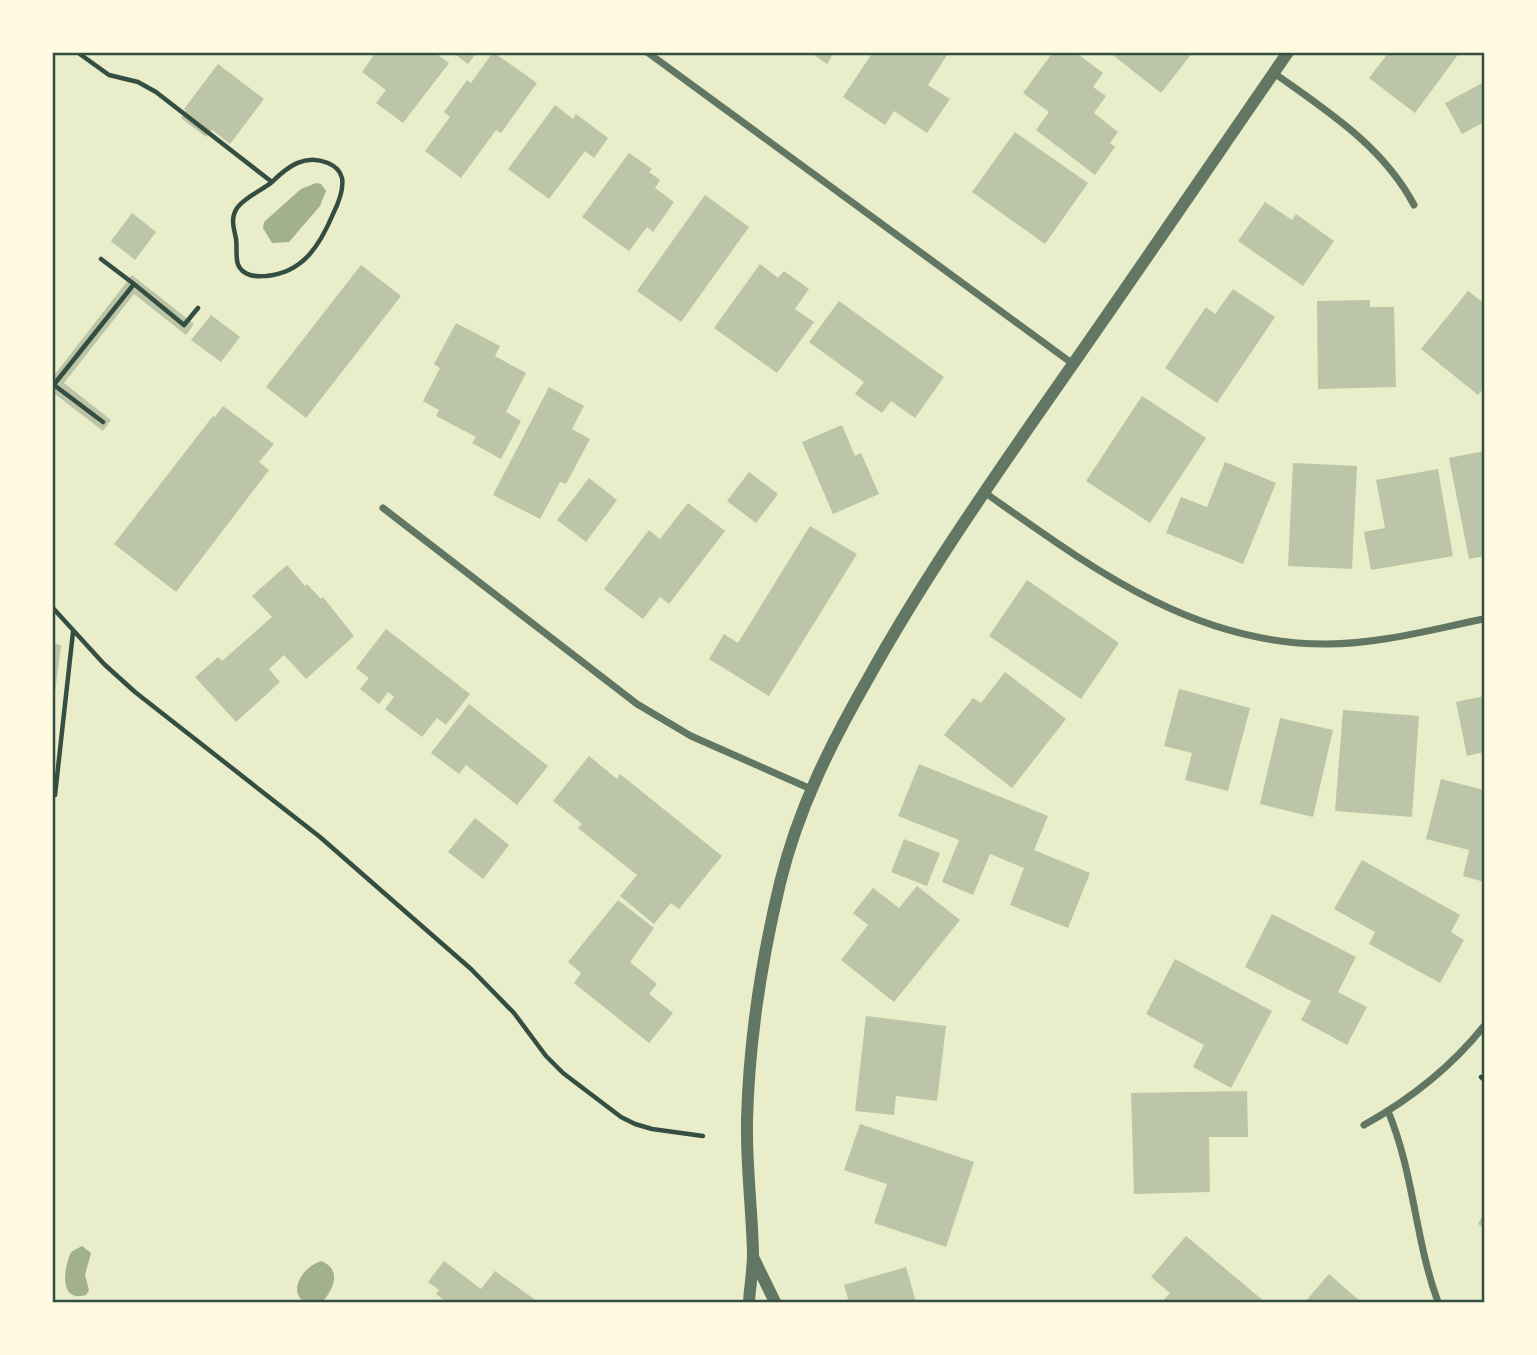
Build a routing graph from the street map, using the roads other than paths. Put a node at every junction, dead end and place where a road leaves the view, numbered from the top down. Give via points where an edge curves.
1 (647, 52) edge
2 (1288, 52) edge
3 (1274, 73) junction
4 (1414, 205) dead end
5 (1073, 364) junction
6 (985, 492) junction
7 (383, 508) dead end
8 (1485, 619) edge
9 (811, 789) junction
10 (1485, 1027) edge
11 (1388, 1111) junction
12 (1364, 1125) dead end
13 (753, 1257) junction
14 (749, 1303) edge
15 (775, 1303) edge
16 (1438, 1303) edge

1 - 5 street
2 - 3 street
3 - 4 street via 1375,150
3 - 5 street
5 - 6 street
6 - 8 street via 1115,581 1188,617 1237,633 1327,644 1380,640
6 - 9 street via 905,613 833,740
7 - 9 street via 637,704 691,736
9 - 13 street via 780,883 750,1065 747,1177
10 - 11 street via 1456,1057
11 - 12 street
11 - 16 street via 1402,1147
13 - 14 street
13 - 15 street

